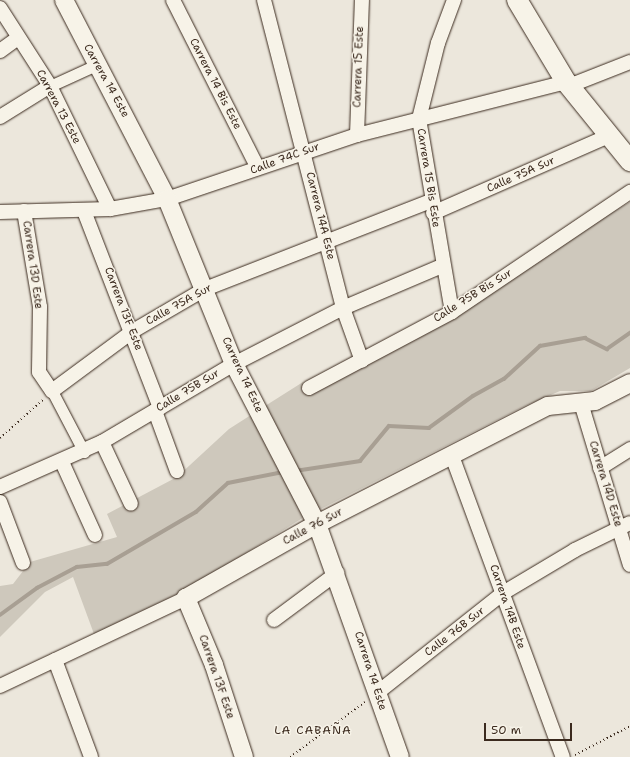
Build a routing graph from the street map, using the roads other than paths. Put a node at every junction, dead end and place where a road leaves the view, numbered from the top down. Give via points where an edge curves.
1 (64, 0) edge
2 (173, 0) edge
3 (264, 0) edge
4 (362, 0) edge
5 (454, 0) edge
6 (517, 0) edge
7 (0, 8) edge
8 (18, 38) junction
9 (0, 51) edge
10 (630, 62) edge
11 (98, 64) junction
12 (568, 84) junction
13 (50, 86) junction
14 (0, 117) edge
15 (419, 119) junction
16 (357, 135) junction
17 (608, 136) junction
18 (304, 151) junction
19 (630, 161) edge
20 (258, 168) junction
21 (630, 192) edge
22 (167, 199) junction
23 (432, 207) junction
24 (110, 210) junction
25 (24, 211) junction
26 (84, 211) junction
27 (0, 212) edge
28 (326, 240) junction
29 (442, 266) junction
30 (205, 289) junction
31 (343, 308) junction
32 (452, 312) junction
33 (133, 331) junction
34 (362, 361) junction
35 (234, 364) junction
36 (630, 384) edge
37 (309, 388) dead end
38 (52, 391) junction
39 (581, 403) junction
40 (158, 409) junction
41 (102, 442) junction
42 (630, 449) edge
43 (84, 452) junction
44 (452, 456) junction
45 (62, 462) junction
46 (600, 468) junction
47 (177, 471) dead end
48 (0, 487) edge
49 (0, 502) edge
50 (131, 504) dead end
51 (317, 524) junction
52 (624, 526) edge
53 (5, 533) edge
54 (95, 535) dead end
55 (23, 563) dead end
56 (630, 564) edge
57 (336, 573) junction
58 (503, 594) junction
59 (186, 598) junction
60 (274, 620) dead end
61 (55, 660) junction
62 (0, 686) edge
63 (377, 693) junction
64 (90, 757) edge
65 (244, 757) edge
66 (400, 757) edge
67 (563, 757) edge

1 - 11 street, Carrera 14 Este
2 - 20 street, Carrera 14 Bis Este
3 - 18 street, Carrera 14A Este
4 - 16 street, Carrera 15 Este
5 - 15 street, Carrera 15 Bis Este via 438,43
6 - 12 main road
7 - 8 street, Carrera 13 Este
8 - 9 street
8 - 13 street, Carrera 13 Este
10 - 12 street, Calle 74C Sur
11 - 13 street
11 - 22 street, Carrera 14 Este
12 - 15 street, Calle 74C Sur
12 - 17 main road
13 - 14 street
13 - 24 street, Carrera 13 Este
15 - 16 street, Calle 74C Sur
15 - 23 street, Carrera 15 Bis Este
16 - 18 street, Calle 74C Sur
17 - 19 main road
17 - 23 street, Calle 75A Sur
18 - 20 street, Calle 74C Sur
18 - 28 street, Carrera 14A Este
20 - 22 street, Calle 74C Sur
21 - 32 street, Calle 75B Bis Sur
22 - 24 street, Calle 74C Sur
22 - 30 street, Carrera 14 Este
23 - 28 street, Calle 75A Sur
23 - 29 street, Carrera 15 Bis Este
24 - 26 street, Calle 74C Sur
25 - 26 street, Calle 74C Sur
25 - 27 street, Calle 74C Sur
25 - 38 street, Carrera 13D Este via 40,307 39,372
26 - 33 street, Carrera 13F Este
28 - 30 street, Calle 75A Sur
28 - 31 street, Carrera 14A Este
29 - 31 street, Calle 75B Sur
29 - 32 street, Carrera 15 Bis Este
30 - 33 street, Calle 75A Sur
30 - 35 street, Carrera 14 Este
31 - 34 street, Carrera 14A Este
31 - 35 street, Calle 75B Sur
32 - 34 street, Calle 75B Bis Sur
33 - 38 street, Calle 75A Sur
33 - 40 street, Carrera 13F Este
34 - 37 street, Calle 75B Bis Sur
35 - 40 street, Calle 75B Sur
35 - 51 street, Carrera 14 Este via 300,486
36 - 39 street, Calle 76 Sur via 608,396
38 - 43 street, Carrera 13D Este
39 - 44 street, Calle 76 Sur via 548,406
39 - 46 street, Carrera 14D Este
40 - 41 street, Calle 75B Sur
40 - 47 street, Carrera 13F Este
41 - 43 street, Calle 75B Sur
41 - 50 street
42 - 46 street
43 - 45 street, Calle 75B Sur
44 - 51 street, Calle 76 Sur
44 - 58 street, Carrera 14B Este
45 - 48 street, Calle 75B Sur
45 - 54 street
46 - 52 street, Carrera 14D Este
49 - 53 street
51 - 57 street, Carrera 14 Este
51 - 59 street, Calle 76 Sur
52 - 56 street, Carrera 14D Este
52 - 58 street, Calle 76B Sur
53 - 55 street
57 - 60 street
57 - 63 street, Carrera 14 Este
58 - 63 street, Calle 76B Sur
58 - 67 street, Carrera 14B Este via 529,673
59 - 61 street, Calle 76 Sur
59 - 65 street, Carrera 13F Este via 214,666
61 - 62 street, Calle 76 Sur
61 - 64 street
63 - 66 street, Carrera 14 Este

